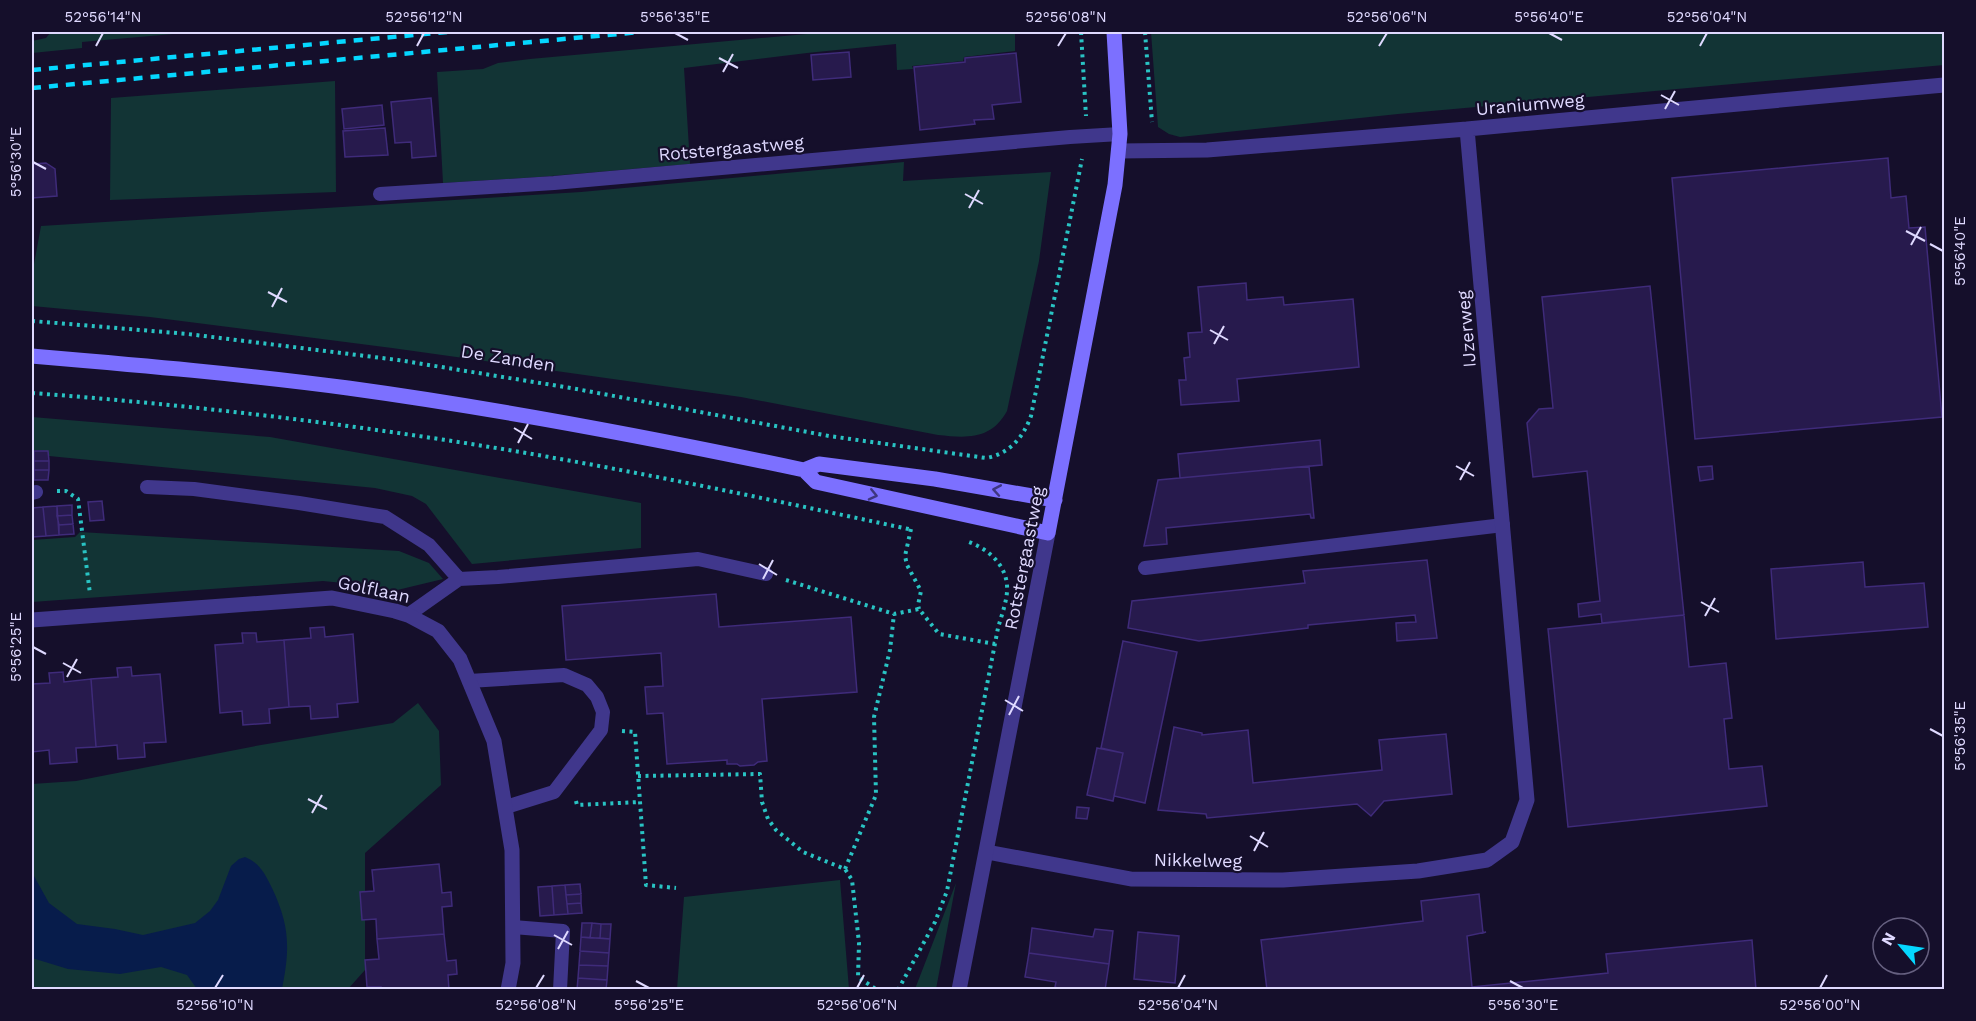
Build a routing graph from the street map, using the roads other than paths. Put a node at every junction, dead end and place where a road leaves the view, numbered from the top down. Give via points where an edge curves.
1 (1114, 32) edge
2 (1944, 85) edge
3 (1467, 129) junction
4 (1120, 134) junction
5 (1119, 151) junction
6 (380, 194) dead end
7 (32, 356) edge
8 (804, 470) junction
9 (147, 487) dead end
10 (1055, 500) junction
11 (1503, 525) junction
12 (1048, 533) junction
13 (1145, 568) dead end
14 (766, 574) road end
15 (459, 579) junction
16 (408, 615) junction
17 (32, 620) edge
18 (469, 681) junction
19 (506, 807) junction
20 (1512, 842) joint
21 (987, 852) junction
22 (513, 927) junction
23 (508, 990) edge
24 (560, 990) edge
25 (959, 990) edge

1 - 4 main road, Rotstergaastweg
2 - 3 street, Uraniumweg
3 - 5 street, Uraniumweg via 1208,150
3 - 11 street, IJzerweg
4 - 5 main road, Rotstergaastweg
4 - 6 lane, Rotstergaastweg via 554,183
5 - 10 main road, Rotstergaastweg
7 - 8 main road via 349,388
10 -> 8 main road via 819,464
8 -> 12 main road via 816,482
9 - 15 lane via 194,489 385,517 429,545
10 - 12 main road, Rotstergaastweg
11 - 13 lane
11 - 20 street, IJzerweg via 1527,800
12 - 21 street, Rotstergaastweg
14 - 15 lane via 698,559
15 - 16 lane
16 - 17 street, Golflaan via 332,598
16 - 18 street, Golflaan via 438,631 460,659
18 - 19 street, Golflaan via 494,741
18 - 19 lane via 564,675 587,685 603,712 601,729 554,792
19 - 22 street, Golflaan via 512,850
20 - 21 street, Nikkelweg via 1487,860 1418,872 1283,880 1131,879
21 - 25 street, Rotstergaastweg
22 - 23 street, Golflaan
22 - 24 lane via 563,931

